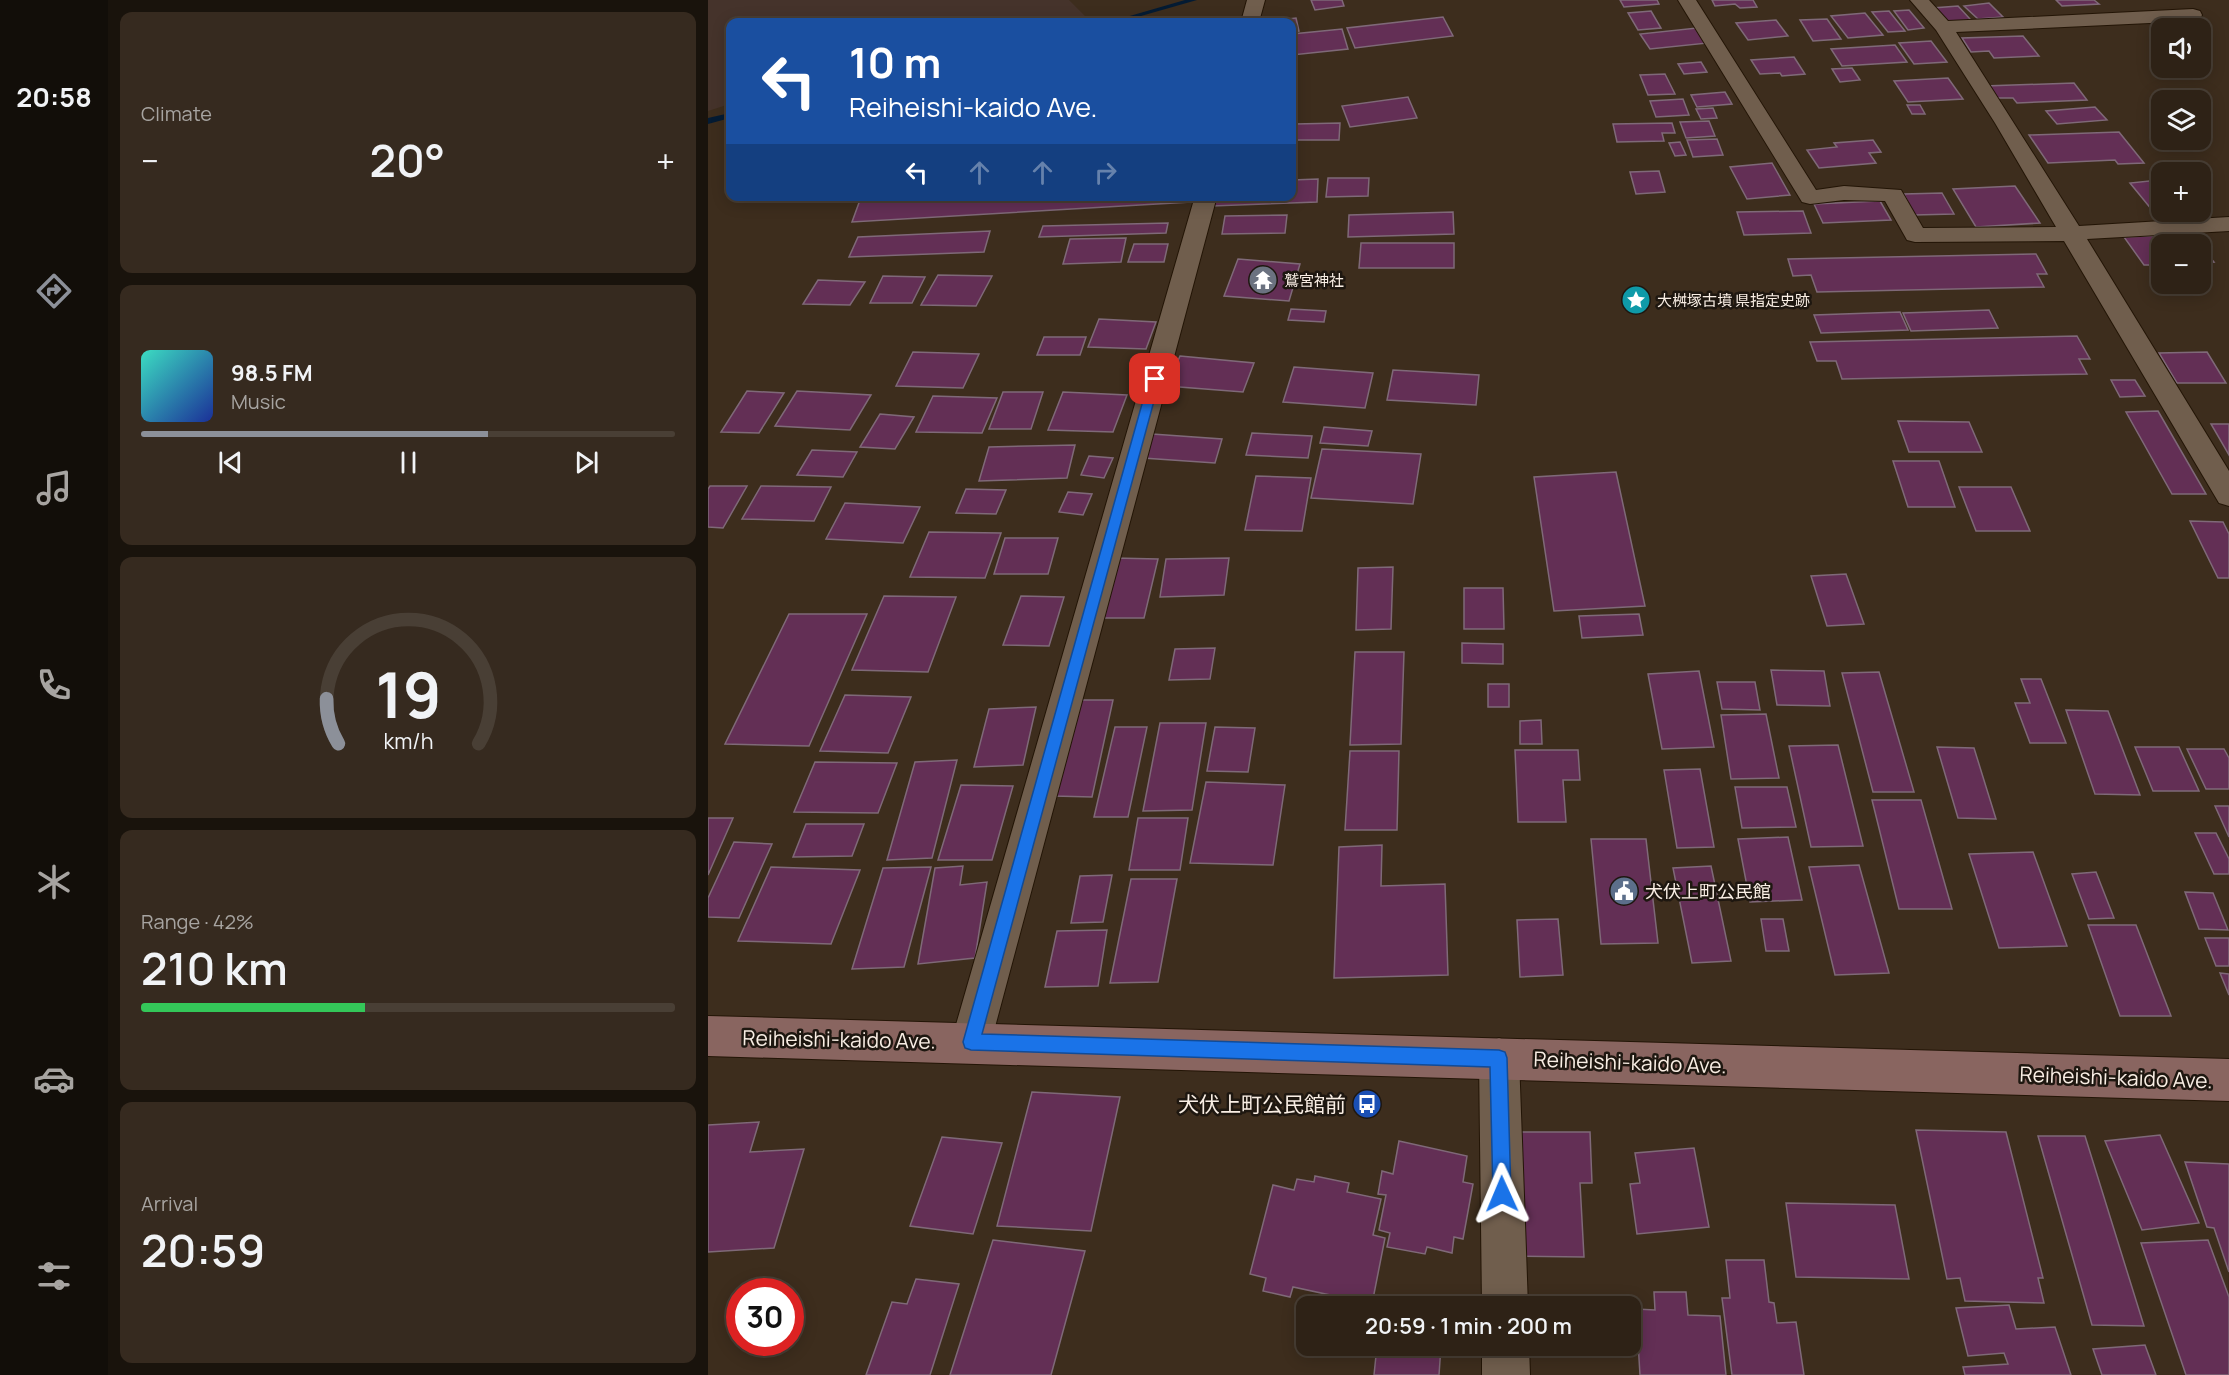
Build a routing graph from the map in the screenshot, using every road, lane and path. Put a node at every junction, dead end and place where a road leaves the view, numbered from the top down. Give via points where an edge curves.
1 (1256, 0) edge
2 (1687, 0) edge
3 (1919, 0) edge
4 (2124, 0) edge
5 (2193, 15) dead end
6 (1251, 18) edge
7 (2139, 18) junction
8 (1943, 27) junction
9 (1205, 201) edge
10 (2229, 224) edge
11 (2071, 234) junction
12 (2229, 495) edge
13 (708, 1036) edge
14 (971, 1042) junction
15 (1499, 1058) junction
16 (2229, 1080) edge
17 (1505, 1296) edge
18 (1506, 1356) edge
19 (1506, 1375) edge

1 - 6 street
2 - 11 street via 1810,196 1893,195 1915,234
3 - 8 street
4 - 7 street
5 - 7 street
7 - 8 street
8 - 11 street
9 - 14 street
10 - 11 street
11 - 12 street
13 - 14 main road, Reiheishi-kaido Ave.
14 - 15 main road, Reiheishi-kaido Ave.
15 - 16 main road, Reiheishi-kaido Ave.
15 - 17 street
18 - 19 street

